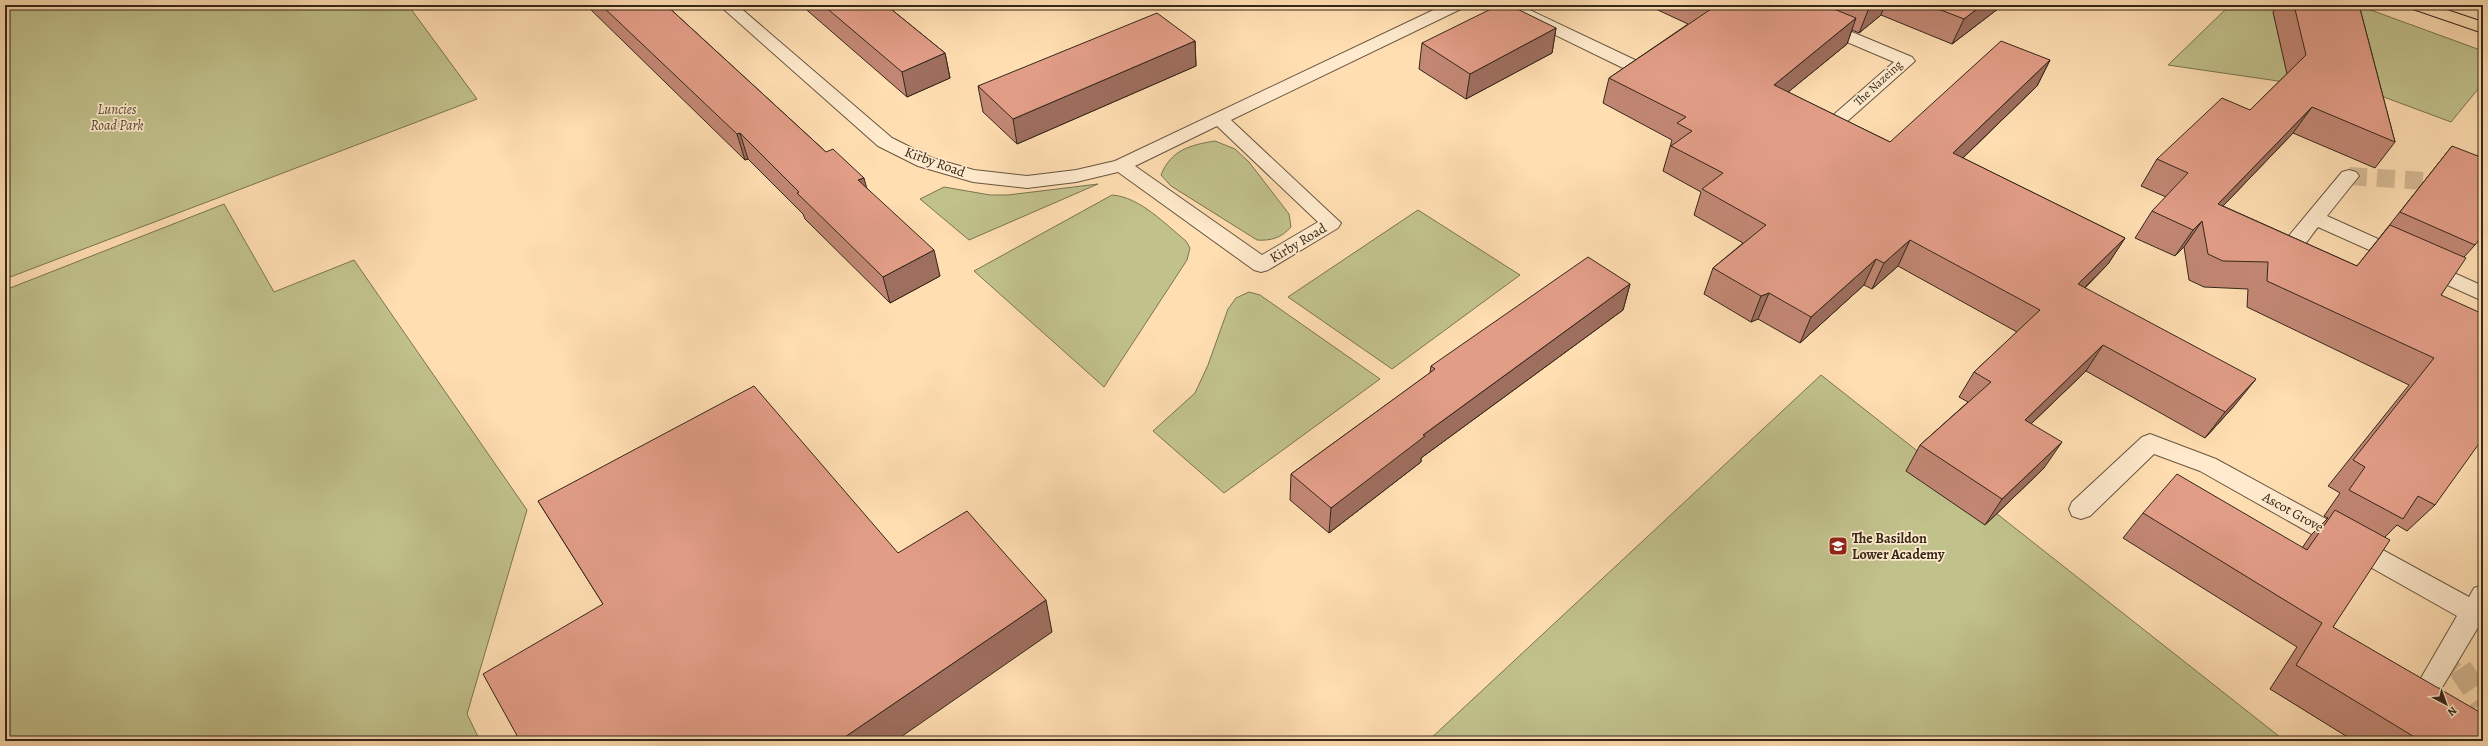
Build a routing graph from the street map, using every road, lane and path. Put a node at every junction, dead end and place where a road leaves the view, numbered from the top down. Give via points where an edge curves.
1 (728, 5) edge
2 (1457, 5) edge
3 (1506, 5) edge
4 (1773, 5) edge
5 (2416, 5) edge
6 (2483, 28) edge
7 (1629, 64) edge
8 (1220, 119) junction
9 (1837, 120) edge
10 (1121, 165) junction
11 (2349, 176) dead end
12 (2314, 218) junction
13 (2289, 249) edge
14 (2483, 294) edge
15 (2080, 509) dead end
16 (2478, 604) edge
17 (2434, 678) dead end

1 - 10 street, Kirby Road via 885,142 925,162 973,176 1027,182 1076,176
2 - 8 street, Kirby Road
3 - 7 street
4 - 9 street, The Nazeing via 1906,61
5 - 6 main road
8 - 10 street, Kirby Road
8 - 10 street, Kirby Road via 1331,223 1261,265
11 - 12 street
12 - 13 street
12 - 14 street
15 - 16 street, Ascot Grove via 2150,443 2208,465
16 - 17 street, Ascot Grove

